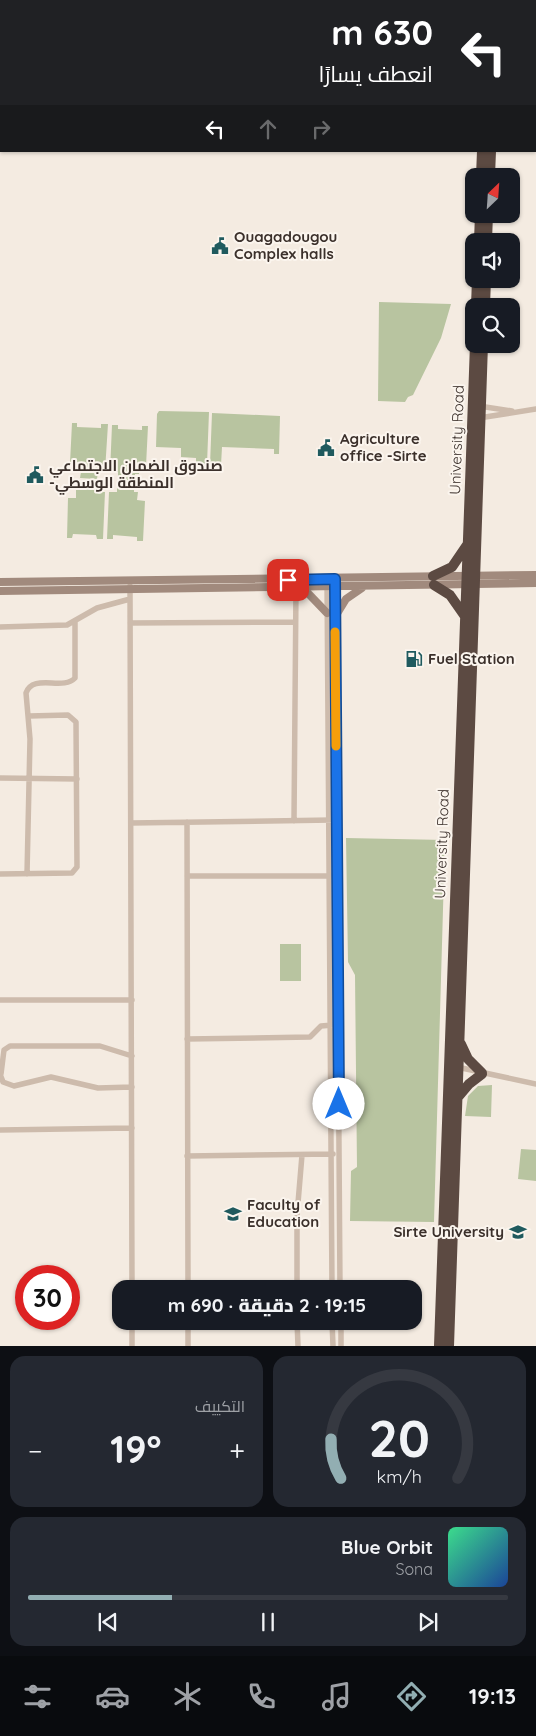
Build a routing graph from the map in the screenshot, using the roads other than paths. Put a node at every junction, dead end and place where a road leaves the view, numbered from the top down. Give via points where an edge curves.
1 (482, 152) edge
2 (491, 152) edge
3 (481, 168) edge
4 (490, 168) edge
5 (475, 353) edge
6 (482, 353) edge
7 (477, 406) junction
8 (536, 409) edge
9 (519, 412) junction
10 (477, 417) junction
11 (468, 542) junction
12 (536, 575) edge
13 (471, 580) junction
14 (433, 581) junction
15 (0, 582) edge
16 (331, 583) junction
17 (536, 583) edge
18 (130, 585) junction
19 (363, 587) junction
20 (300, 588) junction
21 (0, 591) edge
22 (130, 599) junction
23 (327, 613) junction
24 (335, 617) junction
25 (465, 617) junction
26 (75, 622) junction
27 (294, 622) junction
28 (130, 623) junction
29 (0, 627) edge
30 (468, 680) junction
31 (29, 716) junction
32 (0, 778) edge
33 (28, 778) junction
34 (77, 779) junction
35 (329, 820) junction
36 (337, 820) junction
37 (294, 821) junction
38 (187, 822) junction
39 (131, 823) junction
40 (461, 857) junction
41 (0, 874) edge
42 (27, 874) junction
43 (187, 876) junction
44 (329, 876) junction
45 (337, 876) junction
46 (0, 1000) edge
47 (132, 1000) junction
48 (330, 1025) junction
49 (338, 1025) junction
50 (187, 1038) junction
51 (460, 1040) junction
52 (132, 1056) junction
53 (454, 1069) junction
54 (0, 1074) edge
55 (484, 1074) junction
56 (536, 1084) edge
57 (132, 1087) junction
58 (458, 1098) junction
59 (132, 1128) junction
60 (0, 1130) edge
61 (331, 1154) junction
62 (339, 1154) junction
63 (302, 1155) junction
64 (188, 1156) junction
65 (132, 1280) edge
66 (188, 1280) edge
67 (297, 1280) edge
68 (332, 1280) edge
69 (340, 1280) edge
70 (132, 1330) edge
71 (188, 1330) edge
72 (298, 1330) edge
73 (332, 1330) edge
74 (341, 1330) edge
75 (132, 1346) edge
76 (188, 1346) edge
77 (298, 1346) edge
78 (333, 1346) edge
79 (341, 1346) edge
80 (439, 1346) edge
81 (449, 1346) edge

1 - 3 highway
2 - 4 highway
5 - 7 highway, University Road
6 - 7 highway, University Road
7 - 9 street
7 - 10 highway, University Road
8 - 9 street
9 - 10 street
10 - 11 highway, University Road
10 - 13 highway, University Road
11 - 13 highway, University Road
11 - 14 highway via 452,567
12 - 13 street
13 - 14 street
13 - 17 street
13 - 25 highway, University Road
13 - 30 highway, University Road
14 - 16 street
14 - 19 street
14 - 25 highway via 455,600
15 - 18 street
16 - 18 street
16 - 19 street
16 - 20 street
16 - 23 street
16 - 24 street
18 - 20 street
18 - 21 street
18 - 22 street
19 - 24 street via 346,599
20 - 23 street
20 - 27 street
22 - 26 street via 97,608
22 - 28 street
23 - 35 street
24 - 36 street
25 - 30 highway, University Road
26 - 29 street via 63,626
26 - 31 street via 75,678 68,683 29,686 26,693
27 - 28 street
27 - 37 street
28 - 39 street
30 - 40 highway, University Road
31 - 33 street
31 - 34 street via 66,715 74,718
32 - 33 street
33 - 34 street
33 - 42 street
34 - 42 street via 76,870 72,873
35 - 36 street
35 - 37 street
35 - 44 street
36 - 45 street
37 - 38 street
38 - 39 street
38 - 43 street
39 - 47 street
40 - 51 highway, University Road
40 - 53 highway, University Road
41 - 42 street
43 - 44 street
43 - 50 street
44 - 45 street
44 - 48 street
45 - 49 street
46 - 47 street
47 - 52 street
48 - 49 street
48 - 50 street via 321,1026 310,1037
48 - 61 street
49 - 62 street
50 - 64 street
51 - 53 highway, University Road
51 - 55 highway via 468,1059
52 - 54 street via 100,1046 10,1046 4,1050
52 - 57 street
53 - 55 street
53 - 58 highway, University Road
53 - 80 highway, University Road
54 - 57 street via 3,1082 14,1086 51,1077 98,1088
55 - 56 street
55 - 58 highway via 469,1084
57 - 59 street
58 - 81 highway, University Road
59 - 60 street
59 - 65 street
61 - 62 street
61 - 63 street
61 - 68 street
62 - 69 street
63 - 64 street
63 - 67 street via 297,1215
64 - 66 street
70 - 75 street
71 - 76 street
72 - 77 street
73 - 78 street
74 - 79 street

